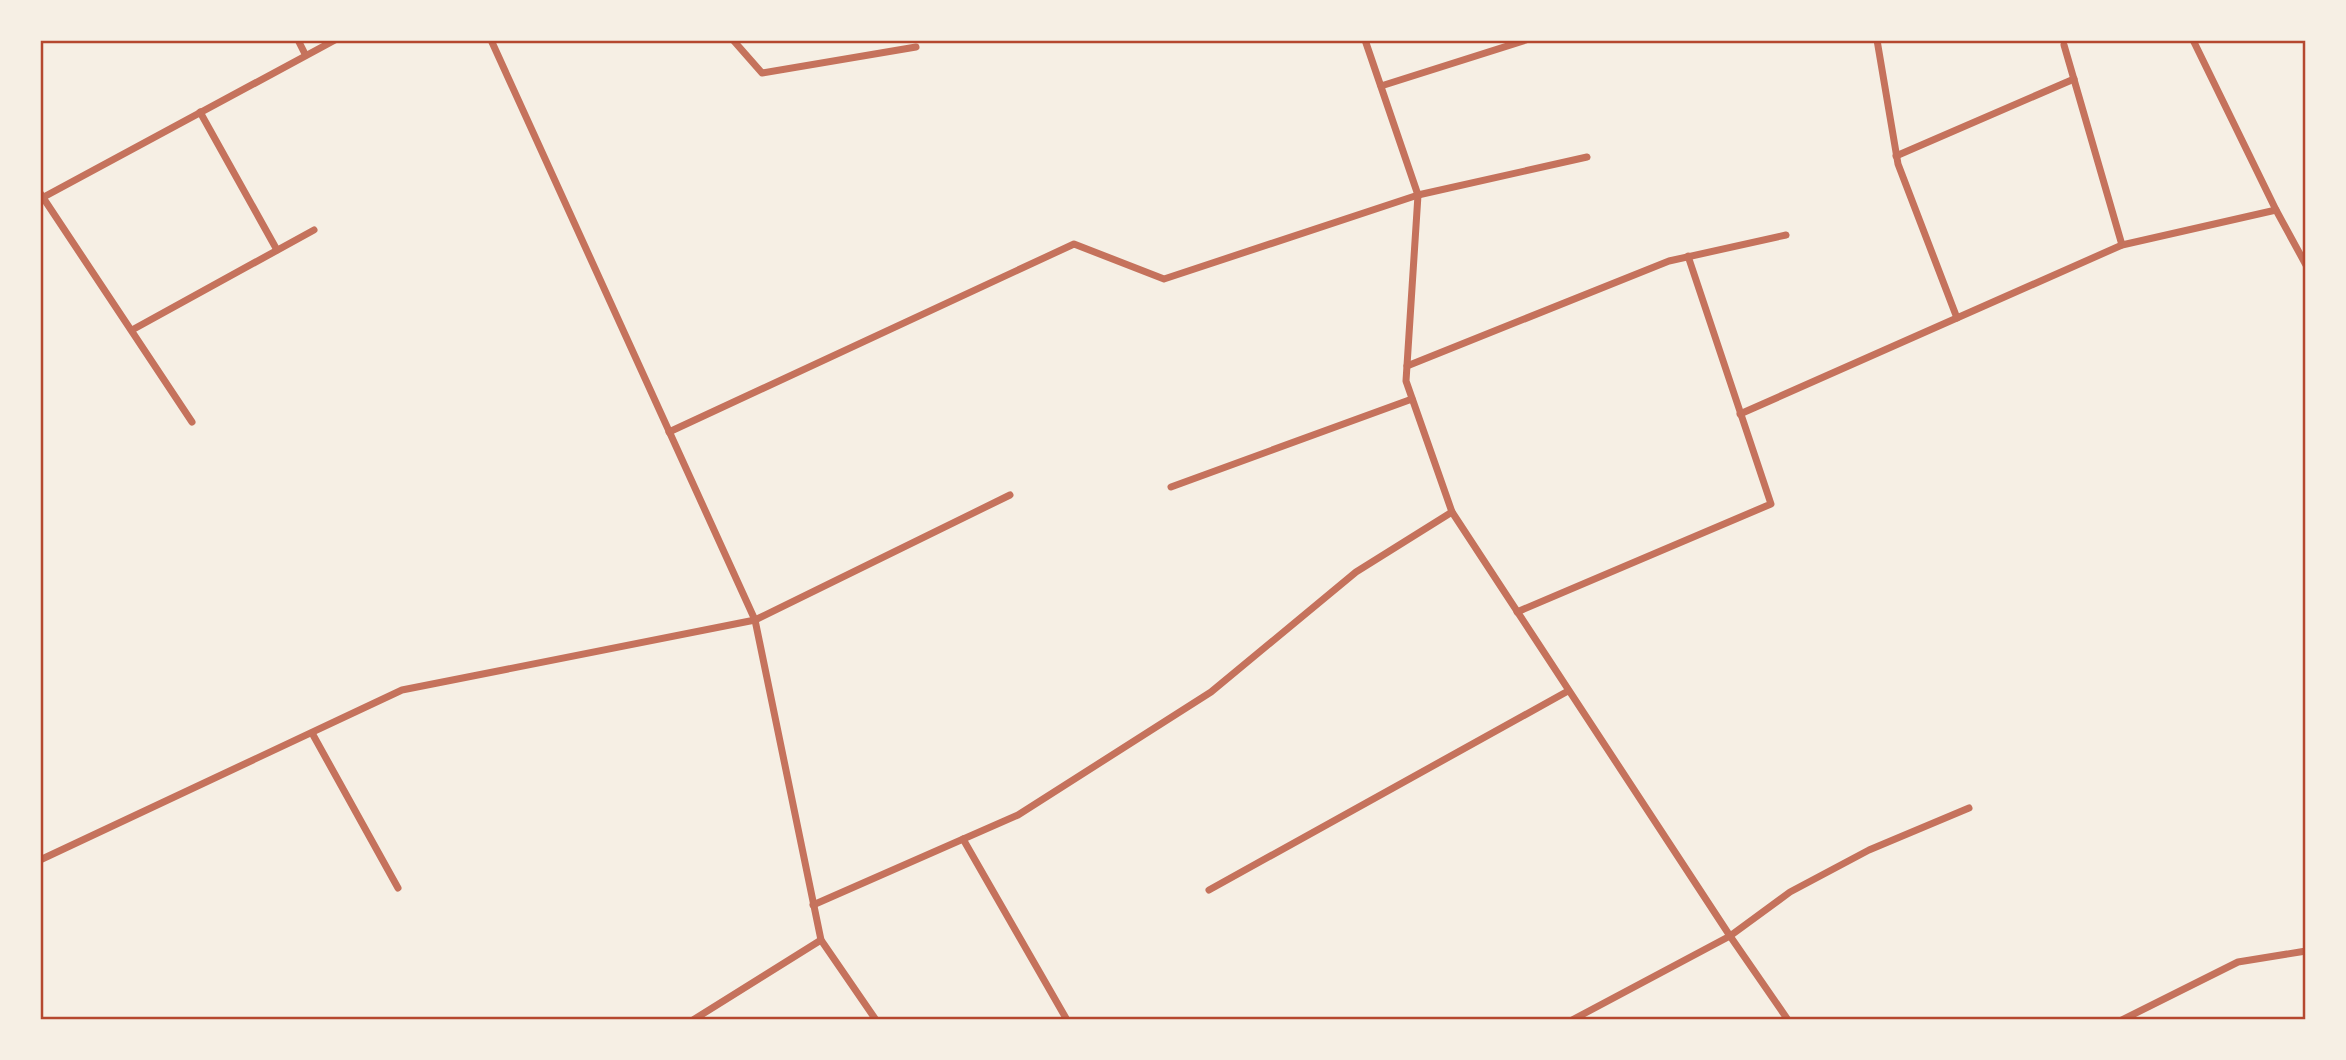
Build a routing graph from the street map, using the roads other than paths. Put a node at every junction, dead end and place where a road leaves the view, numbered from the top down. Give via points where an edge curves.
1 (298, 40) edge
2 (335, 40) edge
3 (491, 40) edge
4 (733, 40) edge
5 (1365, 40) edge
6 (1526, 40) edge
7 (1877, 40) edge
8 (2193, 40) edge
9 (2064, 45) dead end
10 (916, 47) dead end
11 (306, 54) junction
12 (2074, 79) junction
13 (1381, 86) junction
14 (200, 112) junction
15 (1896, 156) junction
16 (1587, 157) dead end
17 (1418, 195) junction
18 (42, 196) edge
19 (2276, 210) junction
20 (314, 230) dead end
21 (1786, 235) dead end
22 (2122, 245) junction
23 (276, 250) junction
24 (1688, 257) junction
25 (2306, 265) edge
26 (1957, 318) junction
27 (132, 330) junction
28 (1407, 366) junction
29 (1412, 398) junction
30 (1740, 414) junction
31 (191, 422) dead end
32 (669, 432) junction
33 (1171, 487) dead end
34 (1010, 495) dead end
35 (1452, 512) junction
36 (1517, 612) junction
37 (755, 620) junction
38 (1568, 691) junction
39 (312, 733) junction
40 (1969, 808) dead end
41 (963, 839) junction
42 (40, 860) edge
43 (398, 888) dead end
44 (1209, 890) dead end
45 (813, 905) junction
46 (1730, 936) junction
47 (821, 940) junction
48 (2306, 950) edge
49 (693, 1020) edge
50 (876, 1020) edge
51 (1068, 1020) edge
52 (1572, 1020) edge
53 (1788, 1020) edge
54 (2122, 1020) edge

1 - 11 street
2 - 11 street
3 - 32 street
4 - 10 street via 762,73
5 - 13 street
6 - 13 street
7 - 15 street
8 - 19 street
9 - 12 street
11 - 14 street
12 - 15 street
12 - 22 street
13 - 17 street
14 - 18 street
14 - 23 street
15 - 26 street
16 - 17 street
17 - 28 street
17 - 32 street via 1164,279 1074,244
18 - 27 street
19 - 22 street
19 - 25 street
20 - 23 street
21 - 24 street
22 - 26 street
23 - 27 street
24 - 28 street
24 - 30 street
26 - 30 street
27 - 31 street
28 - 29 street
29 - 33 street
29 - 35 street
30 - 36 street via 1770,504
32 - 37 street
34 - 37 street
35 - 36 street
35 - 41 street via 1356,572 1211,692 1018,815
36 - 38 street
37 - 39 street via 402,690
37 - 45 street
38 - 44 street
38 - 46 street
39 - 42 street
39 - 43 street
40 - 46 street via 1869,850 1801,886
41 - 45 street
41 - 51 street
45 - 47 street
46 - 52 street
46 - 53 street
47 - 49 street
47 - 50 street
48 - 54 street via 2238,962

